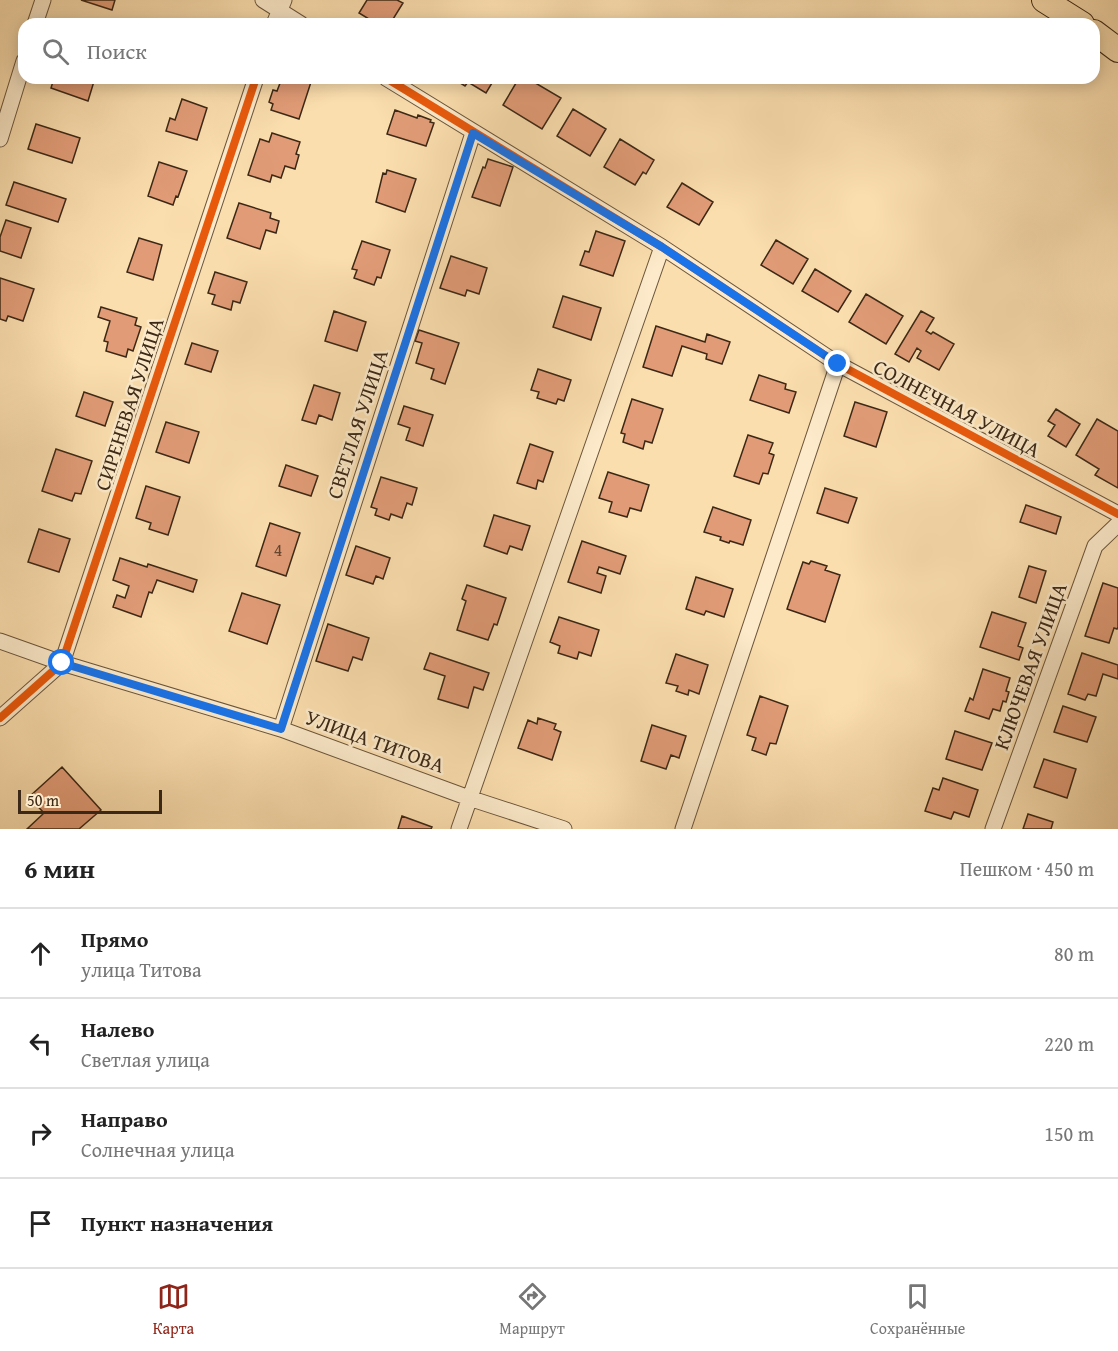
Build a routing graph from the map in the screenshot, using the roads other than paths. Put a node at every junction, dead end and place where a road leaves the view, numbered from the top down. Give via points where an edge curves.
1 (43, 0) edge
2 (263, 0) edge
3 (1044, 0) edge
4 (279, 11) edge
5 (37, 18) edge
6 (1072, 18) edge
7 (1100, 36) edge
8 (1118, 50) edge
9 (18, 80) edge
10 (254, 84) edge
11 (395, 84) edge
12 (473, 133) junction
13 (0, 139) edge
14 (662, 247) junction
15 (838, 364) junction
16 (1118, 514) edge
17 (1118, 525) edge
18 (0, 641) edge
19 (62, 663) junction
20 (0, 718) edge
21 (281, 729) junction
22 (469, 798) junction
23 (459, 829) edge
24 (564, 829) edge
25 (683, 829) edge
26 (993, 829) edge

1 - 5 street
2 - 4 street
3 - 6 main road
7 - 8 main road
9 - 13 street
10 - 19 street, СИРЕНЕВАЯ УЛИЦА
11 - 12 street, СОЛНЕЧНАЯ УЛИЦА
12 - 14 street, СОЛНЕЧНАЯ УЛИЦА
12 - 21 street, СВЕТЛАЯ УЛИЦА
14 - 15 street, СОЛНЕЧНАЯ УЛИЦА
14 - 22 street
15 - 16 street, СОЛНЕЧНАЯ УЛИЦА
15 - 25 street
17 - 26 street, КЛЮЧЕВАЯ УЛИЦА via 1095,546
18 - 19 street, УЛИЦА ТИТОВА
19 - 20 street
19 - 21 street, УЛИЦА ТИТОВА
21 - 22 street, УЛИЦА ТИТОВА
22 - 23 street
22 - 24 street, УЛИЦА ТИТОВА

